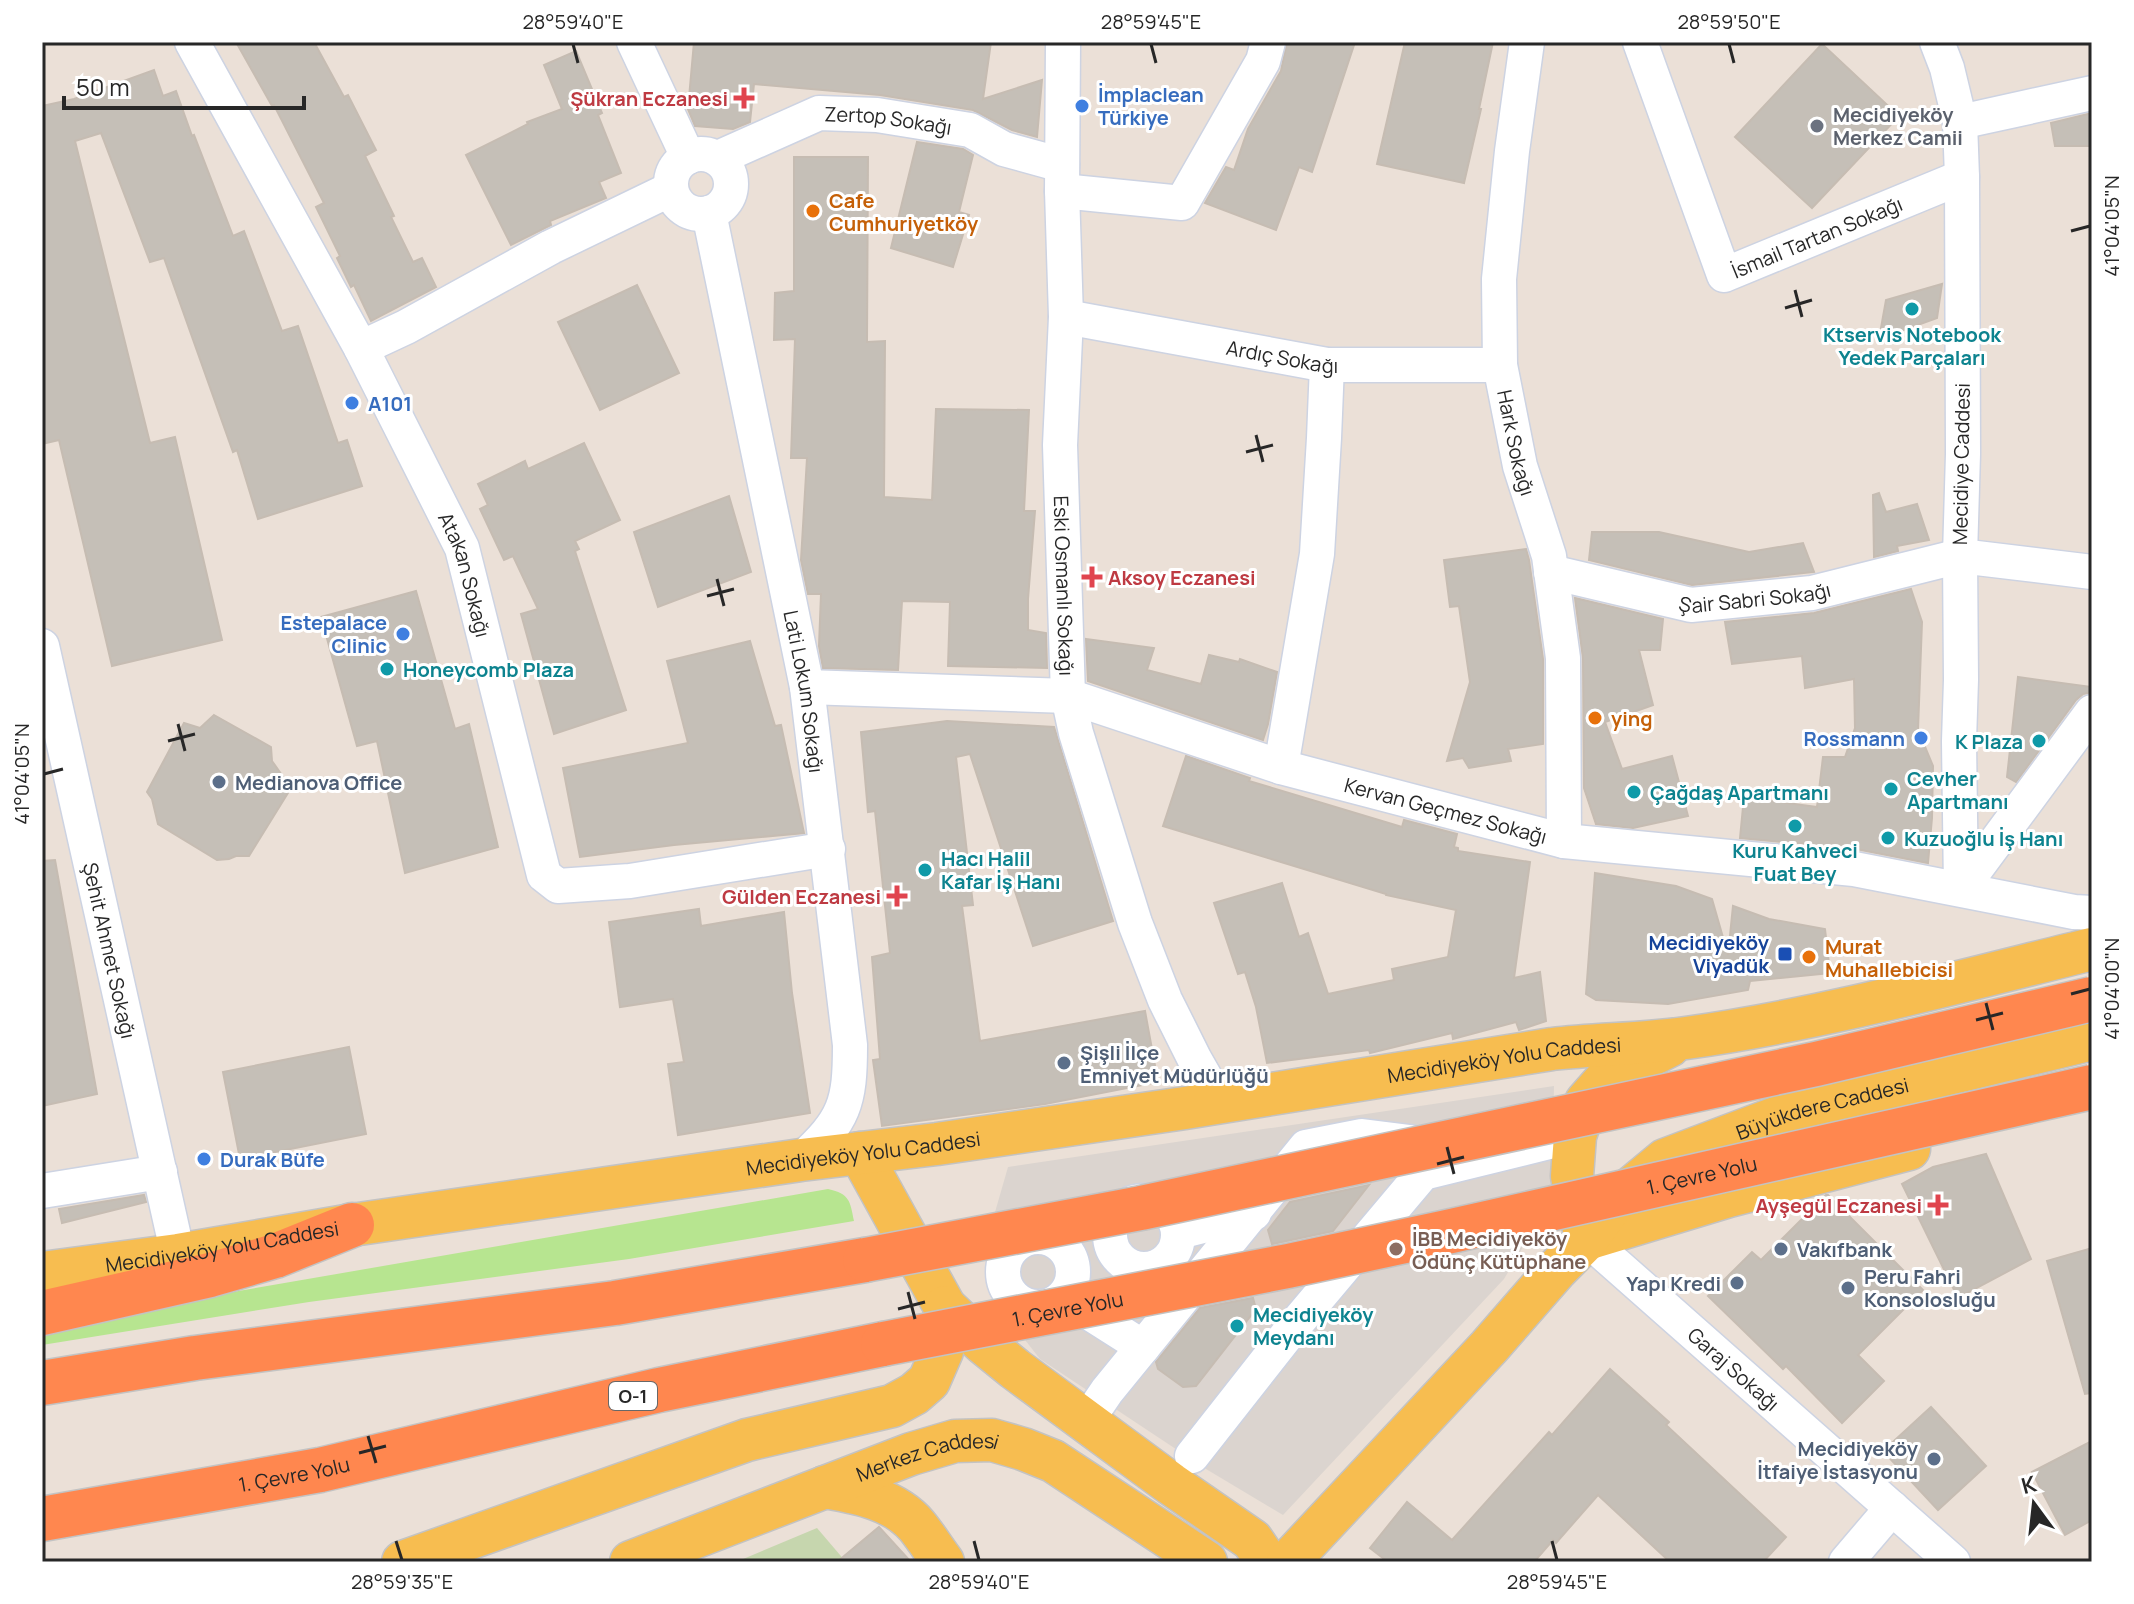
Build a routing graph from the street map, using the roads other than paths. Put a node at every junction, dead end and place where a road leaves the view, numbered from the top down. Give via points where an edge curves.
1 (192, 42) edge
2 (634, 42) edge
3 (1063, 42) edge
4 (1268, 42) edge
5 (1527, 42) edge
6 (1640, 42) edge
7 (1937, 42) edge
8 (2092, 93) edge
9 (1960, 122) junction
10 (703, 157) junction
11 (1962, 177) junction
12 (1062, 178) junction
13 (671, 189) junction
14 (709, 213) junction
15 (1066, 317) junction
16 (361, 348) junction
17 (1327, 365) junction
18 (1500, 365) junction
19 (1960, 556) junction
20 (1551, 572) junction
21 (2092, 572) edge
22 (42, 646) edge
23 (807, 687) junction
24 (1068, 696) junction
25 (2092, 712) edge
26 (1281, 767) junction
27 (1564, 841) junction
28 (828, 849) junction
29 (1961, 889) junction
30 (2092, 913) edge
31 (2092, 949) edge
32 (2092, 999) edge
33 (1684, 1039) junction
34 (2092, 1039) edge
35 (2092, 1087) edge
36 (2092, 1101) edge
37 (1219, 1102) junction
38 (1575, 1136) junction
39 (860, 1153) junction
40 (801, 1160) junction
41 (160, 1172) junction
42 (1423, 1173) junction
43 (42, 1191) edge
44 (1254, 1213) junction
45 (352, 1225) junction
46 (1179, 1232) dead end
47 (1587, 1239) junction
48 (178, 1255) junction
49 (42, 1273) edge
50 (1063, 1297) dead end
51 (945, 1307) junction
52 (42, 1313) edge
53 (1143, 1347) junction
54 (42, 1383) edge
55 (1086, 1422) junction
56 (1192, 1456) dead end
57 (825, 1487) junction
58 (1892, 1508) junction
59 (42, 1519) edge
60 (403, 1562) edge
61 (631, 1562) edge
62 (943, 1562) edge
63 (1206, 1562) edge
64 (1267, 1562) edge
65 (1288, 1562) edge
66 (1846, 1562) edge
67 (1953, 1562) edge

1 - 16 street, Atakan Sokağı
2 - 10 street
3 - 12 street, Eski Osmanlı Sokağı
4 - 12 street, Zertop Sokağı via 1263,61 1182,203
5 - 18 street, Hark Sokağı via 1499,279
6 - 11 street, İsmail Tartan Sokağı via 1724,275
7 - 9 street, Mecidiye Caddesi
8 - 9 street
9 - 11 street, Mecidiye Caddesi
10 - 12 street, Zertop Sokağı via 819,113 877,115 970,130
10 - 13 street via 680,162
10 - 14 street via 726,165 731,174 725,204
11 - 19 street, Mecidiye Caddesi
12 - 15 street, Eski Osmanlı Sokağı
13 - 14 street via 680,206
13 - 16 street
14 - 23 street, Lati Lokum Sokağı
15 - 17 street, Ardıç Sokağı
15 - 24 street, Eski Osmanlı Sokağı via 1060,445
16 - 28 street, Atakan Sokağı via 462,548 544,875 558,886 630,881
17 - 18 street, Ardıç Sokağı
17 - 26 street via 1317,554
18 - 20 street, Hark Sokağı via 1520,466
19 - 20 street, Şair Sabri Sokağı via 1812,593 1691,605
19 - 21 street
19 - 29 street, Mecidiye Caddesi
20 - 27 street, Hark Sokağı via 1563,658
22 - 41 street, Şehit Ahmet Sokağı
23 - 24 street, Kervan Geçmez Sokağı
23 - 28 street, Lati Lokum Sokağı
24 - 26 street, Kervan Geçmez Sokağı
24 - 37 street, Eski Osmanlı Sokağı via 1135,923 1165,1000
25 - 29 street
26 - 27 street, Kervan Geçmez Sokağı
27 - 29 street, Kervan Geçmez Sokağı via 1854,869
28 - 40 street, Lati Lokum Sokağı via 850,1045 848,1095 825,1139
29 - 30 street, Kervan Geçmez Sokağı
31 - 33 main road via 1851,1007
32 - 54 highway, bridge via 1816,1064 1170,1202 865,1260 615,1303
33 - 37 main road, Mecidiyeköy Yolu Caddesi via 1552,1049
33 - 38 main road via 1608,1077 1586,1102
34 - 47 main road, Büyükdere Caddesi via 1792,1112 1665,1160 1612,1204
35 - 59 highway, 1. Çevre Yolu / O-1, bridge via 1433,1235 673,1386 320,1470
36 - 47 main road, Büyükdere Caddesi via 1729,1196
37 - 39 main road, Mecidiyeköy Yolu Caddesi
38 - 42 street
38 - 47 main road via 1572,1176
39 - 40 main road, Mecidiyeköy Yolu Caddesi
39 - 51 main road
40 - 45 main road, Mecidiyeköy Yolu Caddesi
41 - 43 street
41 - 48 street, Şehit Ahmet Sokağı
42 - 44 street via 1410,1142 1362,1136 1306,1147
42 - 56 street
44 - 46 street
44 - 53 street
45 - 48 main road, Mecidiyeköy Yolu Caddesi
45 - 52 highway via 210,1275
47 - 58 street, Garaj Sokağı
47 - 65 main road, Büyükdere Caddesi
48 - 49 main road, Mecidiyeköy Yolu Caddesi
50 - 53 street
51 - 55 main road
51 - 60 main road via 942,1351 929,1381 892,1406 747,1440
53 - 55 street
55 - 64 main road via 1252,1540
57 - 61 main road, Merkez Caddesi
57 - 62 main road via 875,1498 896,1509 916,1525
57 - 63 main road, Merkez Caddesi via 955,1441 992,1440 1053,1461
58 - 66 street
58 - 67 street, Garaj Sokağı

